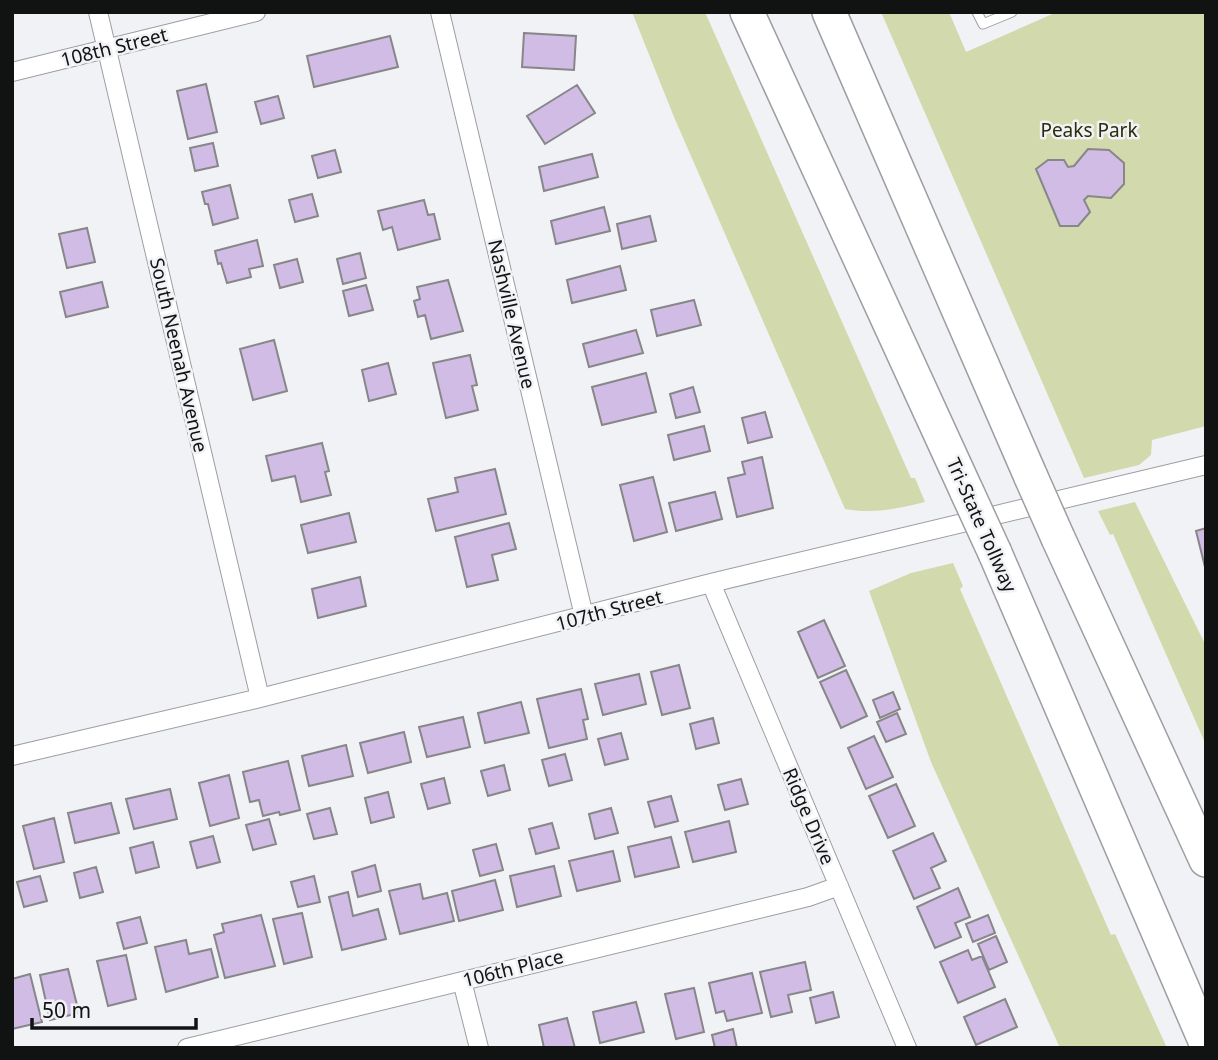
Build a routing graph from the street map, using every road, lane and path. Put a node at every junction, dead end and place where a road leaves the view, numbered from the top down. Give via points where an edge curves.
1 (98, 12) edge
2 (256, 12) edge
3 (440, 12) edge
4 (747, 12) edge
5 (830, 12) edge
6 (977, 12) edge
7 (1012, 12) edge
8 (107, 48) junction
9 (12, 72) edge
10 (1206, 465) edge
11 (710, 583) junction
12 (584, 617) junction
13 (260, 698) junction
14 (12, 756) edge
15 (1203, 853) edge
16 (839, 886) junction
17 (462, 981) junction
18 (1206, 1043) edge
19 (187, 1048) edge
20 (479, 1048) edge
21 (908, 1048) edge

1 - 8 street, South Neenah Avenue
2 - 8 street, 108th Street
3 - 12 street, Nashville Avenue
4 - 18 highway, Tri-State Tollway, bridge via 995,553
5 - 15 highway, bridge via 1058,538
6 - 7 lane via 983,24
8 - 9 street, 108th Street
8 - 13 street, South Neenah Avenue
10 - 11 street, 107th Street
11 - 12 street, 107th Street
11 - 16 street, Ridge Drive
12 - 13 street, 107th Street
13 - 14 street, 107th Street
16 - 17 street, 106th Place
16 - 21 street, Ridge Drive
17 - 19 street, 106th Place
17 - 20 street

